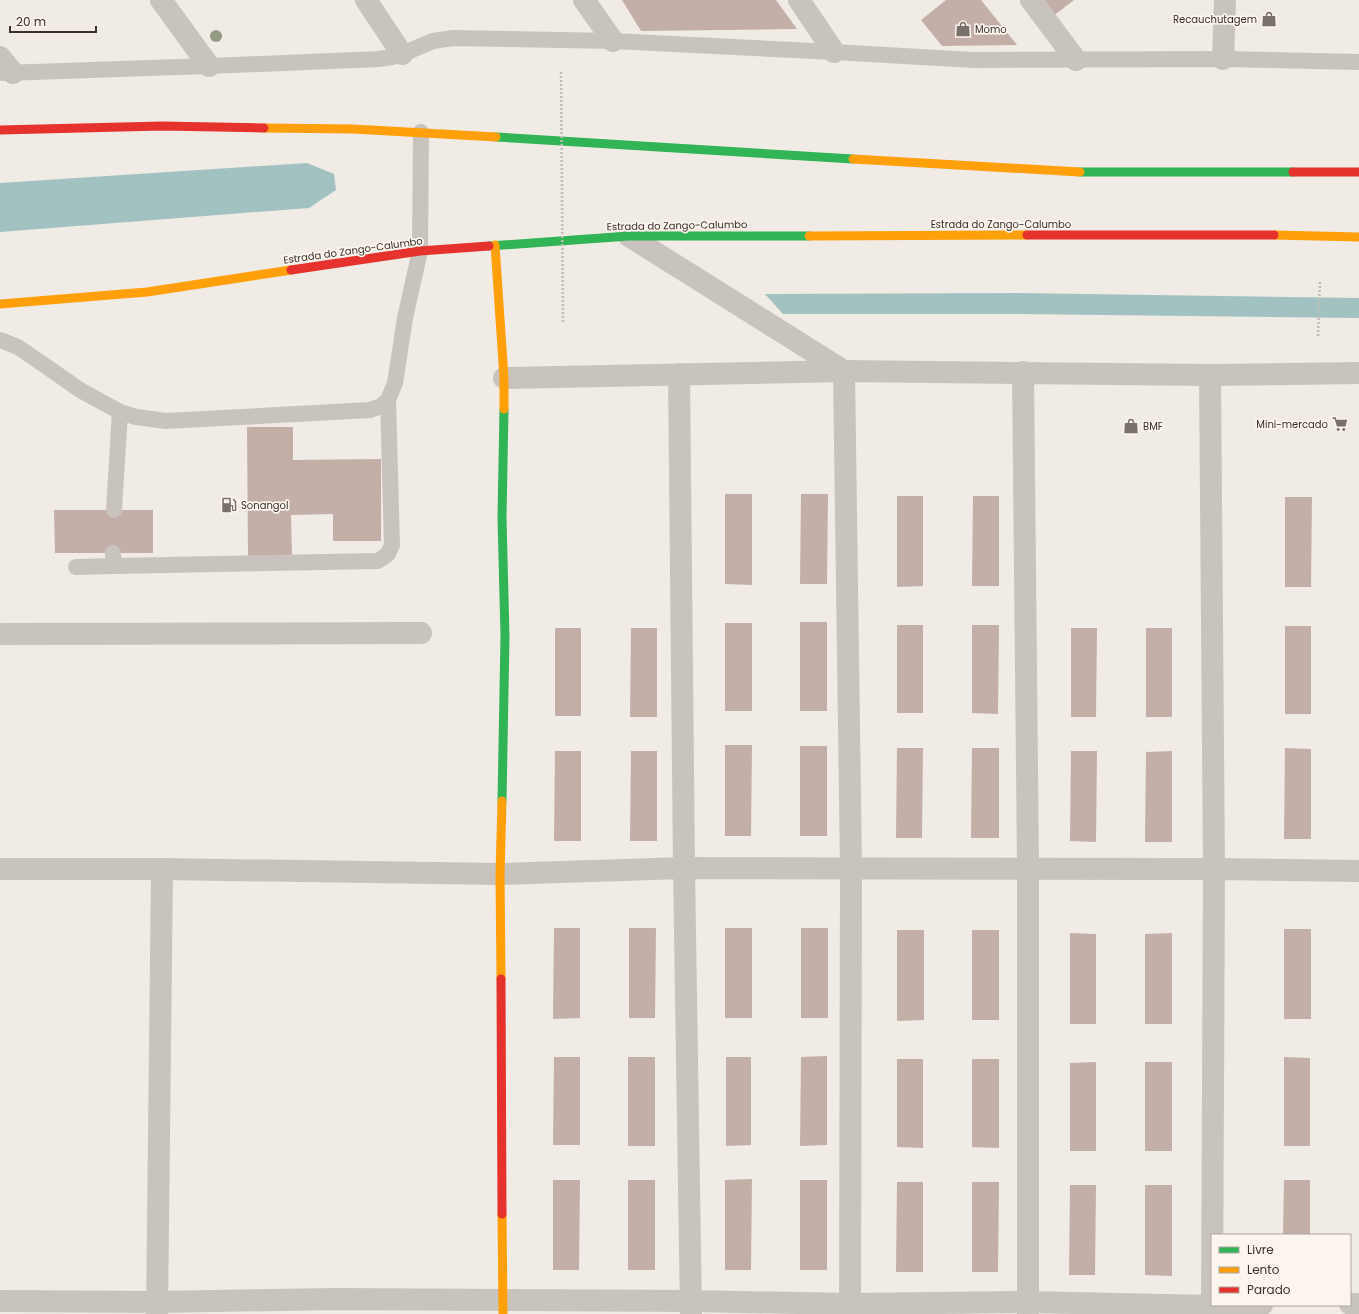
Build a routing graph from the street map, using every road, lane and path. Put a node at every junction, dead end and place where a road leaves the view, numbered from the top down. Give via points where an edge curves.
1 (161, 0) edge
2 (366, 0) edge
3 (584, 0) edge
4 (799, 0) edge
5 (1032, 0) edge
6 (1225, 0) edge
7 (613, 41) junction
8 (834, 52) junction
9 (402, 54) junction
10 (1224, 59) junction
11 (1076, 60) junction
12 (1359, 62) edge
13 (209, 66) junction
14 (4, 67) edge
15 (561, 72) dead end
16 (0, 130) edge
17 (421, 132) junction
18 (1359, 172) edge
19 (629, 236) junction
20 (1359, 237) edge
21 (495, 245) junction
22 (420, 251) junction
23 (1320, 281) dead end
24 (0, 304) edge
25 (563, 323) dead end
26 (1318, 336) dead end
27 (0, 340) edge
28 (844, 370) junction
29 (1024, 372) junction
30 (1359, 373) edge
31 (679, 374) junction
32 (1210, 374) junction
33 (504, 378) junction
34 (388, 400) junction
35 (120, 412) junction
36 (114, 510) dead end
37 (76, 567) dead end
38 (421, 633) dead end
39 (0, 634) edge
40 (684, 868) junction
41 (1028, 868) junction
42 (162, 869) junction
43 (851, 869) junction
44 (1214, 869) junction
45 (0, 870) edge
46 (1359, 872) edge
47 (500, 874) junction
48 (1212, 1234) edge
49 (0, 1301) edge
50 (1252, 1306) edge
51 (336, 1307) edge
52 (157, 1308) edge
53 (503, 1308) edge
54 (691, 1308) edge
55 (1028, 1308) edge
56 (850, 1309) edge
57 (1212, 1310) edge

1 - 13 street
2 - 9 street
3 - 7 street
4 - 8 street
5 - 11 street
6 - 10 street
7 - 8 lane
7 - 9 lane via 452,38 433,41
8 - 11 lane via 973,60
9 - 13 lane via 379,58
10 - 11 lane
10 - 12 lane
13 - 14 lane
15 - 25 path, bridge
16 - 17 main road via 162,126
17 - 18 main road via 1084,172
17 - 22 lane
19 - 20 main road, Estrada do Zango-Calumbo via 1259,234
19 - 21 main road, Estrada do Zango-Calumbo
19 - 28 street
21 - 22 main road, Estrada do Zango-Calumbo
21 - 33 main road
22 - 24 main road, Estrada do Zango-Calumbo via 147,292
22 - 34 lane via 405,318 395,383
23 - 26 path
27 - 35 lane via 18,347 80,390
28 - 29 street
28 - 31 street
28 - 43 street
29 - 32 street
29 - 41 street
30 - 32 street
31 - 33 street
31 - 40 street
32 - 44 street
33 - 47 main road via 502,518 505,636
34 - 35 lane via 370,410 166,421 136,418
34 - 37 lane via 392,545 388,554 378,561 114,560
35 - 36 lane
38 - 39 street
40 - 43 street
40 - 47 street
40 - 54 street
41 - 43 street
41 - 44 street
41 - 55 street
42 - 45 street
42 - 47 street
42 - 52 street
43 - 56 street
44 - 46 street
44 - 48 street
47 - 53 main road
49 - 52 street
50 - 57 street
51 - 52 street
51 - 53 street
53 - 54 street
54 - 56 street
55 - 56 street
55 - 57 street

